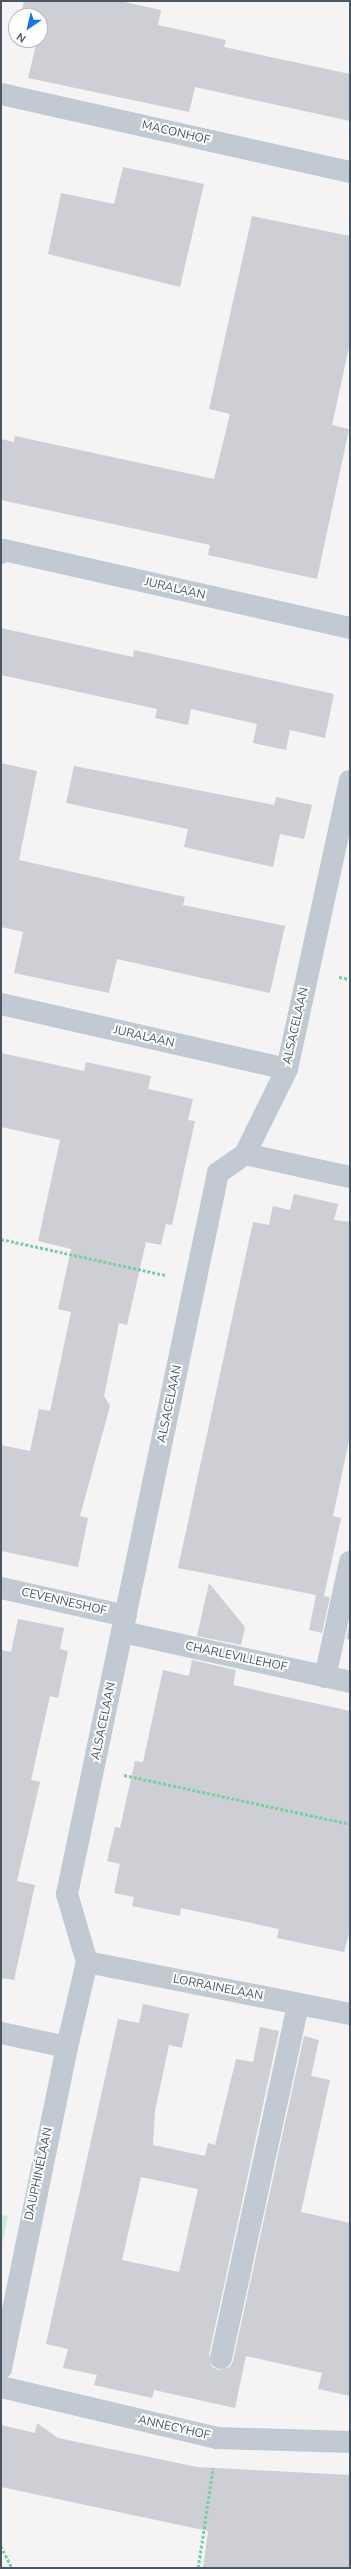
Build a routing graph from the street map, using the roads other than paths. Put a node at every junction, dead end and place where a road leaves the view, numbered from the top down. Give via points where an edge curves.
1 (1, 94) edge
2 (350, 172) edge
3 (1, 553) edge
4 (350, 628) edge
5 (350, 781) edge
6 (344, 839) edge
7 (1, 1004) edge
8 (287, 1069) junction
9 (245, 1154) junction
10 (350, 1177) edge
11 (350, 1562) edge
12 (1, 1588) edge
13 (124, 1624) junction
14 (325, 1677) junction
15 (350, 1682) edge
16 (87, 1962) junction
17 (298, 2004) junction
18 (350, 2014) edge
19 (1, 2033) edge
20 (67, 2047) junction
21 (221, 2358) dead end
22 (1, 2368) edge
23 (1, 2387) edge
24 (350, 2442) edge

1 - 2 street, MACONHOF
3 - 4 street, JURALAAN via 4,550
5 - 6 street, ALSACELAAN
6 - 8 street, ALSACELAAN
7 - 8 street, JURALAAN
8 - 9 street, ALSACELAAN
9 - 10 street
9 - 13 street, ALSACELAAN via 218,1173
11 - 14 street
12 - 13 street, CEVENNESHOF
13 - 14 street, CHARLEVILLEHOF
13 - 16 street, ALSACELAAN via 67,1894
14 - 15 street, CHARLEVILLEHOF
16 - 17 street, LORRAINELAAN
16 - 20 street, ALSACELAAN
17 - 18 street, LORRAINELAAN
17 - 21 street
19 - 20 street
20 - 22 street, DAUPHINÉLAAN
23 - 24 street, ANNECYHOF via 217,2438

